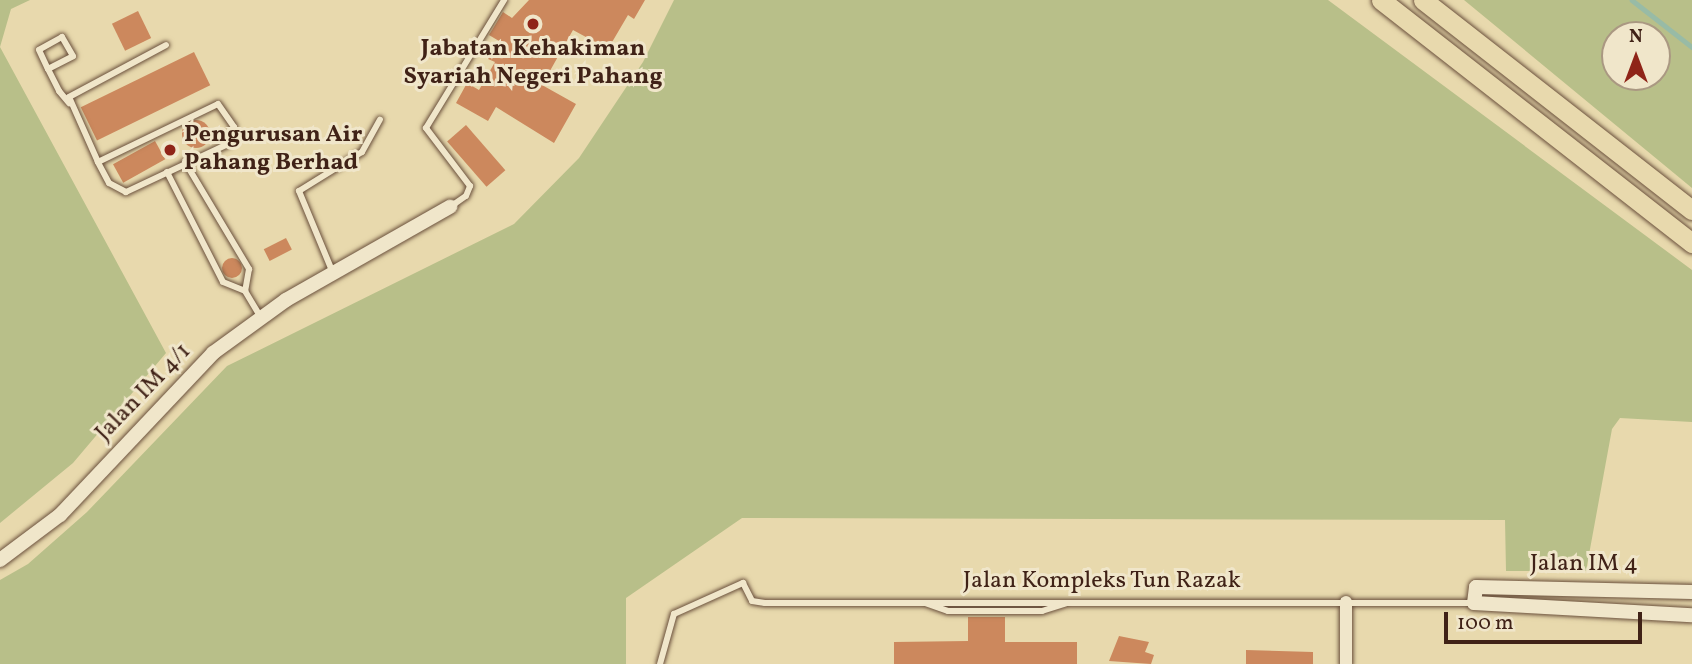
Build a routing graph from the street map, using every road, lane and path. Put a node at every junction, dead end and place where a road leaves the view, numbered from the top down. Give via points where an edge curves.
1 (504, 0) edge
2 (1381, 0) edge
3 (1423, 0) edge
4 (166, 45) dead end
5 (48, 69) junction
6 (69, 103) junction
7 (380, 120) dead end
8 (98, 162) junction
9 (185, 162) junction
10 (167, 172) junction
11 (450, 207) joint
12 (1692, 210) edge
13 (1692, 243) edge
14 (333, 273) junction
15 (245, 291) junction
16 (260, 316) junction
17 (0, 560) edge
18 (1692, 592) edge
19 (1346, 602) junction
20 (1474, 603) junction
21 (1692, 615) edge
22 (660, 664) edge
23 (1346, 664) edge

1 - 11 lane via 426,128 470,186 466,197
2 - 13 main road
3 - 12 main road
4 - 6 lane via 74,92
5 - 5 lane via 39,48 62,37 73,56
5 - 6 lane
6 - 8 lane
7 - 14 lane via 362,152 299,191
8 - 9 lane via 208,106 226,108 234,127 228,144
8 - 10 lane via 117,191
9 - 10 lane
9 - 15 lane via 249,270
10 - 15 lane via 223,282
11 - 14 street, Jalan IM 4/1
14 - 16 street, Jalan IM 4/1
15 - 16 lane
16 - 17 street, Jalan IM 4/1 via 186,380 60,515
18 - 20 street, Jalan IM 4 via 1476,587
19 - 20 lane, Jalan Kompleks Tun Razak
19 - 22 lane, Jalan Kompleks Tun Razak via 1071,601 1042,611 948,611 919,601 765,603 752,601 743,583 674,614
19 - 23 street
20 - 21 street, Jalan IM 4

